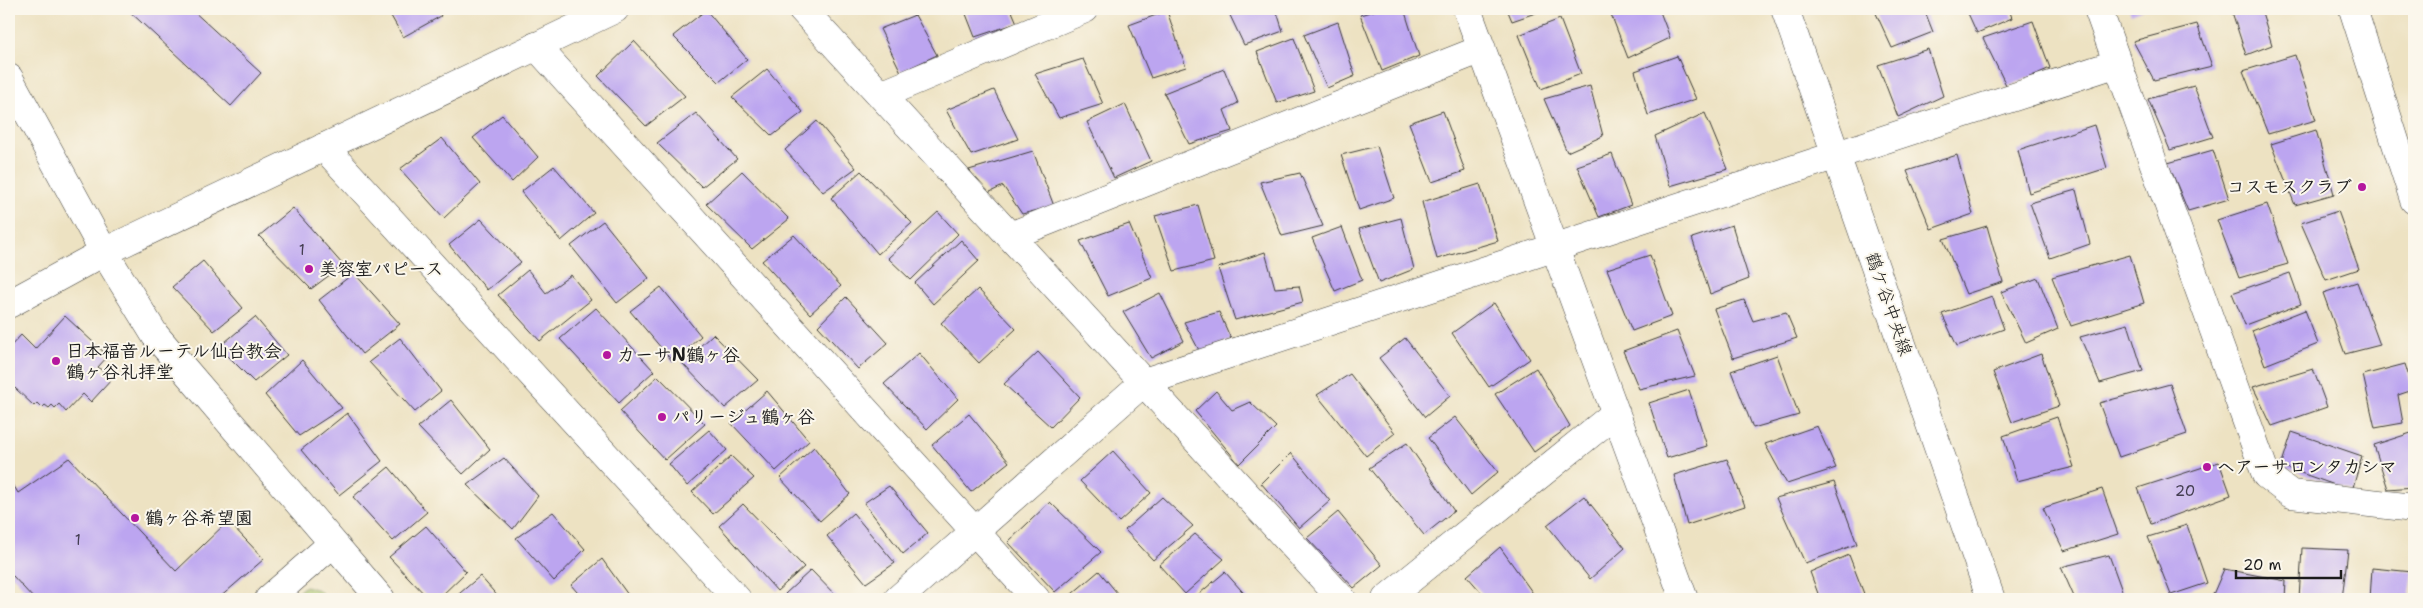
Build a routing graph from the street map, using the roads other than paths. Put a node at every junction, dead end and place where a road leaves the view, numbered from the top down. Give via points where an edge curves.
1 (615, 9) edge
2 (802, 9) edge
3 (1086, 9) edge
4 (1467, 9) edge
5 (1785, 9) edge
6 (2098, 9) edge
7 (2352, 9) edge
8 (536, 46) junction
9 (1482, 49) junction
10 (2118, 63) junction
11 (9, 78) edge
12 (881, 95) junction
13 (324, 147) junction
14 (1837, 155) junction
15 (2414, 200) edge
16 (1010, 236) junction
17 (1555, 248) junction
18 (104, 252) junction
19 (9, 304) edge
20 (1144, 382) junction
21 (1616, 413) junction
22 (2414, 508) edge
23 (975, 532) junction
24 (332, 544) junction
25 (269, 599) edge
26 (381, 599) edge
27 (737, 599) edge
28 (898, 599) edge
29 (1036, 599) edge
30 (1342, 599) edge
31 (1386, 599) edge
32 (1684, 599) edge
33 (1991, 599) edge

1 - 8 street
2 - 12 street
3 - 12 street
4 - 9 street
5 - 14 street, 鶴ケ谷中央線
6 - 10 street
7 - 15 street
8 - 13 street
8 - 23 street
9 - 16 street
9 - 17 street
10 - 14 street
10 - 22 street via 2266,474 2291,494
11 - 18 street
12 - 16 street
13 - 18 street
13 - 27 street
14 - 17 street
14 - 33 street, 鶴ケ谷中央線
16 - 20 street
17 - 20 street
17 - 21 street
18 - 19 street
18 - 24 street via 155,335
20 - 23 street
20 - 30 street
21 - 31 street
21 - 32 street
23 - 28 street
23 - 29 street
24 - 25 street
24 - 26 street

